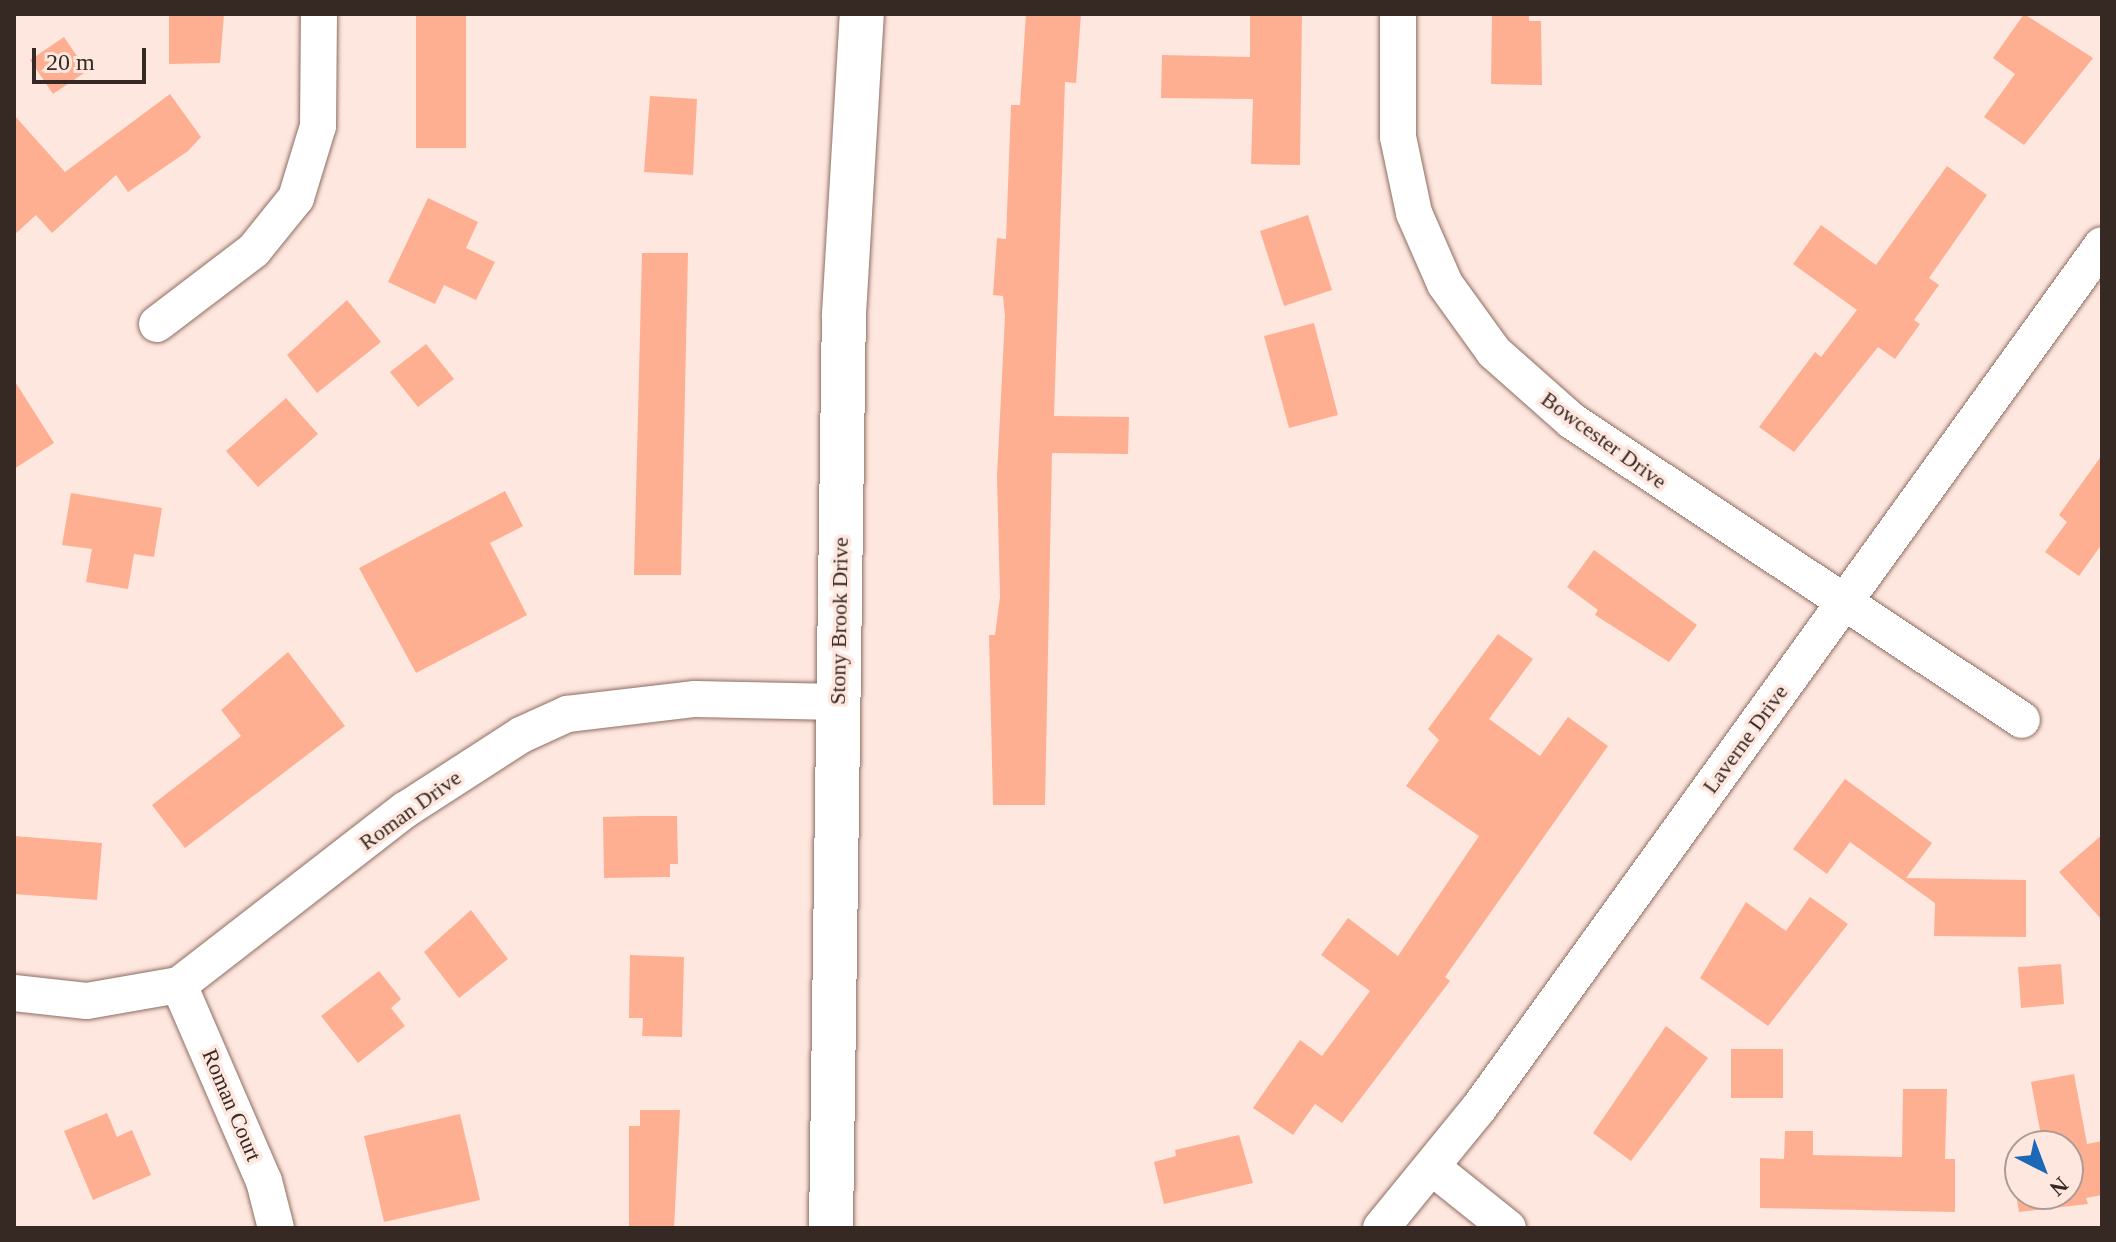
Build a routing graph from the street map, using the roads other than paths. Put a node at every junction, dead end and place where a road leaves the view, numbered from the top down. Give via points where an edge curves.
1 (319, 14) edge
2 (862, 14) edge
3 (1398, 14) edge
4 (2102, 245) edge
5 (157, 324) dead end
6 (1845, 602) junction
7 (838, 702) junction
8 (2022, 720) dead end
9 (179, 985) junction
10 (14, 993) edge
11 (1433, 1168) junction
12 (276, 1228) edge
13 (831, 1228) edge
14 (1381, 1228) edge
15 (1508, 1228) edge

1 - 5 street via 318,126 296,198 254,250
2 - 7 street, Stony Brook Drive via 844,314
3 - 6 street, Bowcester Drive via 1398,137 1406,182 1430,254 1468,319 1522,381 1572,421
4 - 6 street, Laverne Drive
6 - 8 street, Bowcester Drive
6 - 11 street, Laverne Drive
7 - 9 street, Roman Drive via 695,699 567,714 521,735 405,810
7 - 13 street, Stony Brook Drive
9 - 10 street, Roman Drive via 87,1001
9 - 12 street, Roman Court via 264,1181
11 - 14 street, Laverne Drive
11 - 15 street

